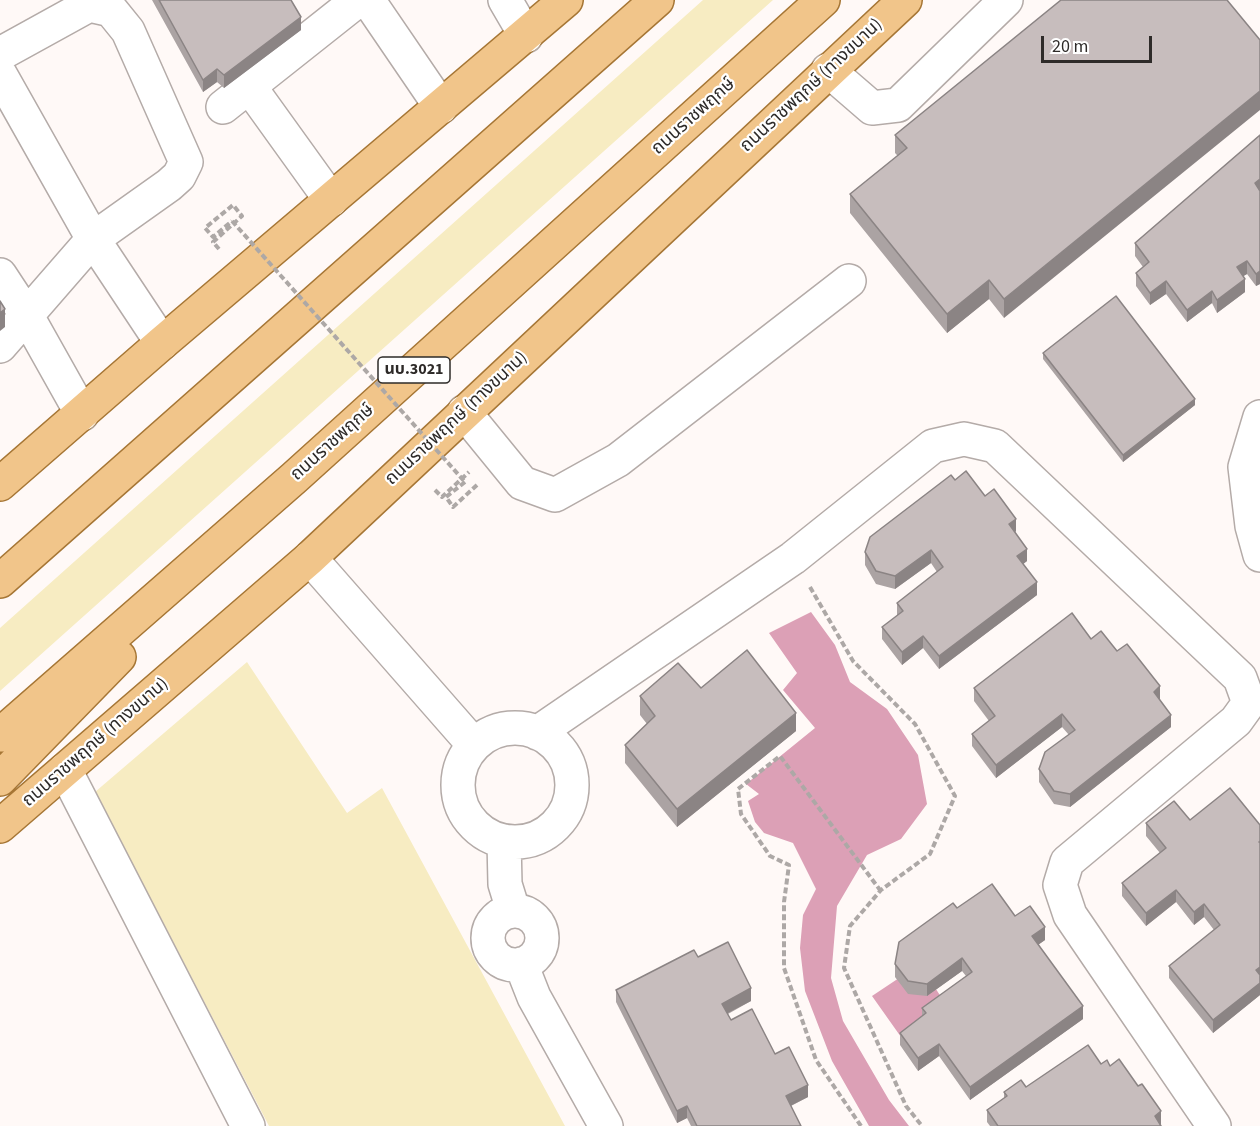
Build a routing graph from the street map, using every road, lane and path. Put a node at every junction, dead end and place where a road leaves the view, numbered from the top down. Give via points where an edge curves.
1 (358, 0) edge
2 (368, 0) edge
3 (505, 0) edge
4 (566, 0) edge
5 (657, 0) edge
6 (823, 0) edge
7 (905, 0) edge
8 (1006, 0) edge
9 (526, 36) junction
10 (0, 54) edge
11 (828, 70) junction
12 (0, 74) edge
13 (249, 86) junction
14 (223, 107) dead end
15 (441, 107) junction
16 (331, 200) junction
17 (93, 239) junction
18 (213, 242) dead end
19 (0, 275) edge
20 (849, 281) dead end
21 (27, 316) junction
22 (162, 343) junction
23 (0, 346) edge
24 (464, 412) junction
25 (82, 414) junction
26 (1260, 417) edge
27 (294, 478) junction
28 (0, 484) edge
29 (442, 497) dead end
30 (79, 512) junction
31 (0, 550) edge
32 (1260, 555) edge
33 (310, 558) junction
34 (793, 558) junction
35 (0, 581) edge
36 (537, 733) junction
37 (0, 735) edge
38 (474, 746) junction
39 (65, 770) junction
40 (0, 779) edge
41 (0, 826) edge
42 (504, 841) junction
43 (880, 890) junction
44 (248, 1126) edge
45 (606, 1126) edge
46 (861, 1126) edge
47 (922, 1126) edge
48 (1214, 1126) edge

1 - 13 street
2 - 15 street
3 - 9 street
4 - 9 main road
5 - 30 main road
6 - 27 main road, ถนนราชพฤกษ์ / นบ.3021
7 - 11 main road, ถนนราชพฤกษ์ (ทางขนาน)
8 - 11 street via 898,105 872,108
9 - 15 main road
10 - 17 street via 88,5 111,10 128,31 186,162 169,186
11 - 24 main road, ถนนราชพฤกษ์ (ทางขนาน)
12 - 17 street
13 - 14 street
13 - 16 street
15 - 16 main road
16 - 22 main road
17 - 21 street
17 - 22 street
18 - 29 path, bridge via 242,216 233,205 205,228 213,237 232,221 465,482 446,497 453,507 480,482 470,471
19 - 21 street
20 - 24 street via 618,460 555,495 522,483
21 - 23 street
21 - 25 street
22 - 25 main road
24 - 33 main road, ถนนราชพฤกษ์ (ทางขนาน)
25 - 28 main road
26 - 32 street via 1245,467 1252,526
27 - 37 main road, ถนนราชพฤกษ์ / นบ.3021
27 - 40 main road
30 - 31 main road via 14,538
30 - 35 main road
33 - 38 street
33 - 39 main road, ถนนราชพฤกษ์ (ทางขนาน)
34 - 36 street
34 - 43 path via 853,661 915,724 955,796 930,854
34 - 48 street via 933,446 964,439 995,446 1240,678 1249,703 1236,721 1067,862 1060,885 1070,915
36 - 38 street via 519,728 501,730
36 - 42 street via 564,757 571,792 566,810 542,836 523,842
38 - 42 street via 461,766 461,805 471,822 486,835
39 - 41 main road, ถนนราชพฤกษ์ (ทางขนาน)
39 - 44 street
42 - 45 street via 505,884 513,910 531,915 542,929 541,948 530,961 521,964 534,997
43 - 46 path via 780,756 738,789 741,814 770,856 789,865 784,902 784,968 816,1060
43 - 47 path via 850,926 844,968 906,1106

